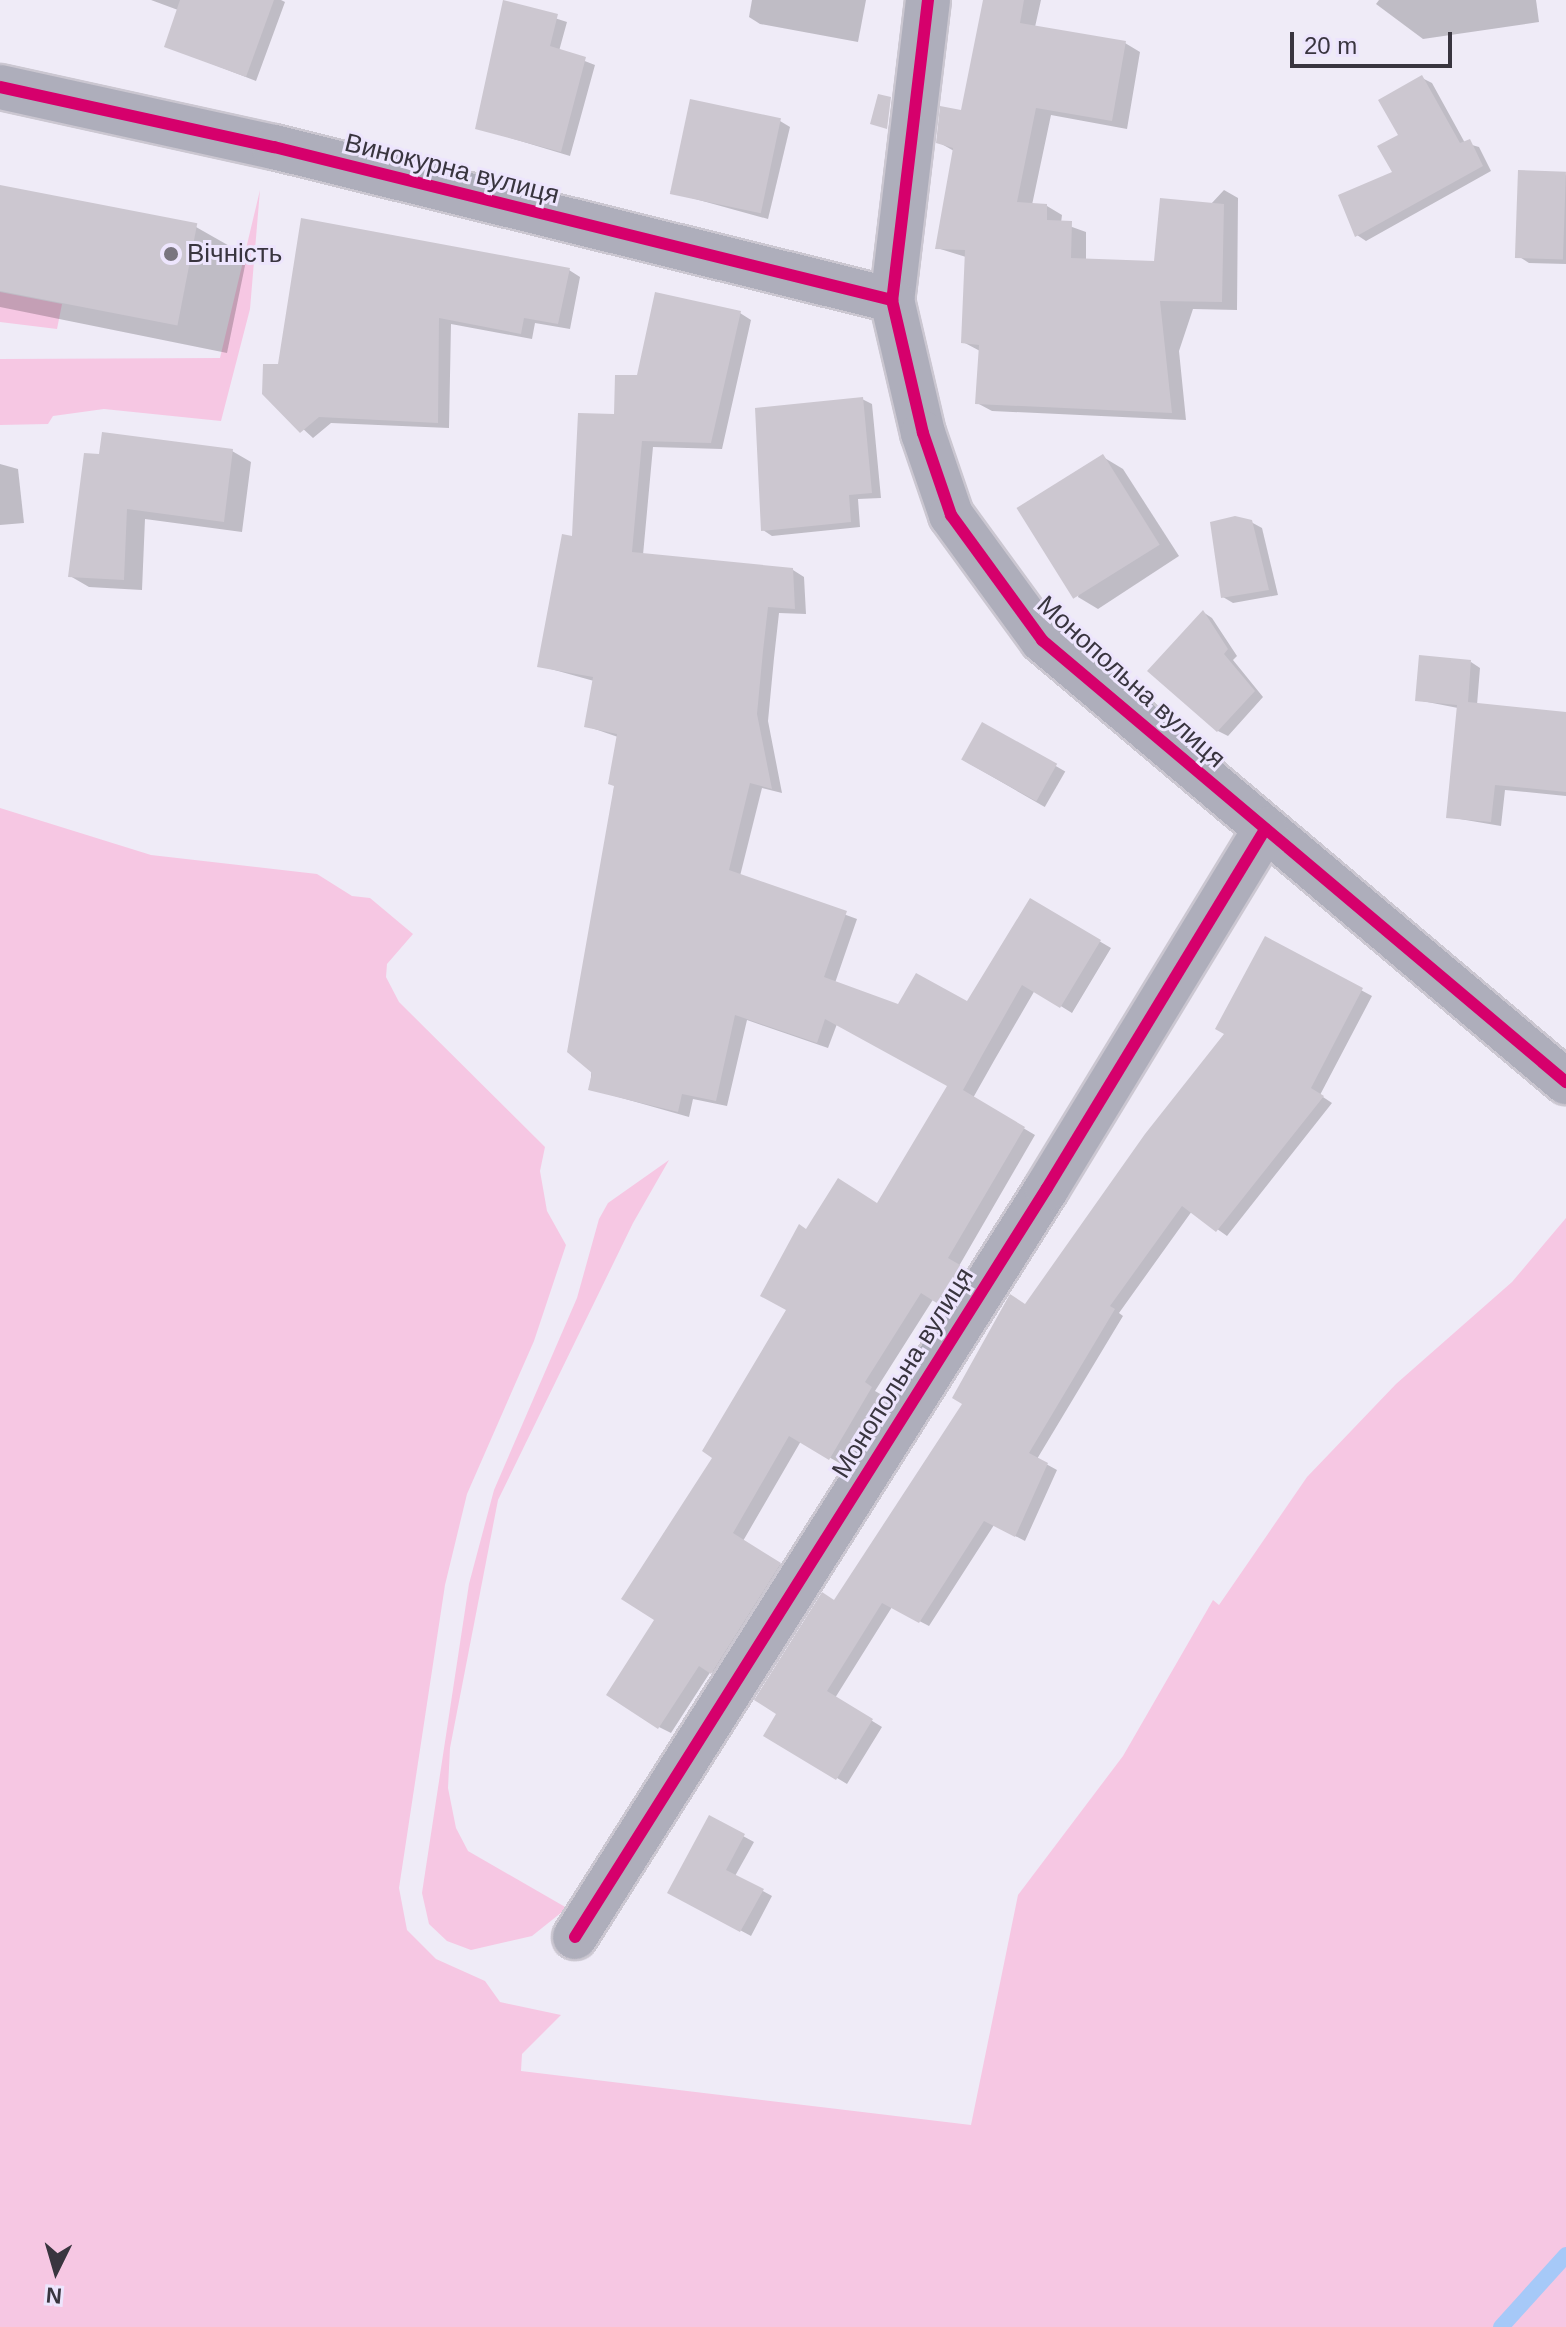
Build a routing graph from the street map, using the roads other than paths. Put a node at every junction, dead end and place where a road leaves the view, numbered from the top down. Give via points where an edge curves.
1 (928, 0) edge
2 (0, 87) edge
3 (892, 300) junction
4 (1265, 829) junction
5 (1566, 1082) edge
6 (575, 1937) dead end

1 - 3 street, Монопольна вулиця
2 - 3 street, Винокурна вулиця via 274,147
3 - 4 street, Монопольна вулиця via 923,433 951,515 1015,608 1042,640
4 - 5 street, Монопольна вулиця
4 - 6 street, Монопольна вулиця via 1047,1188

